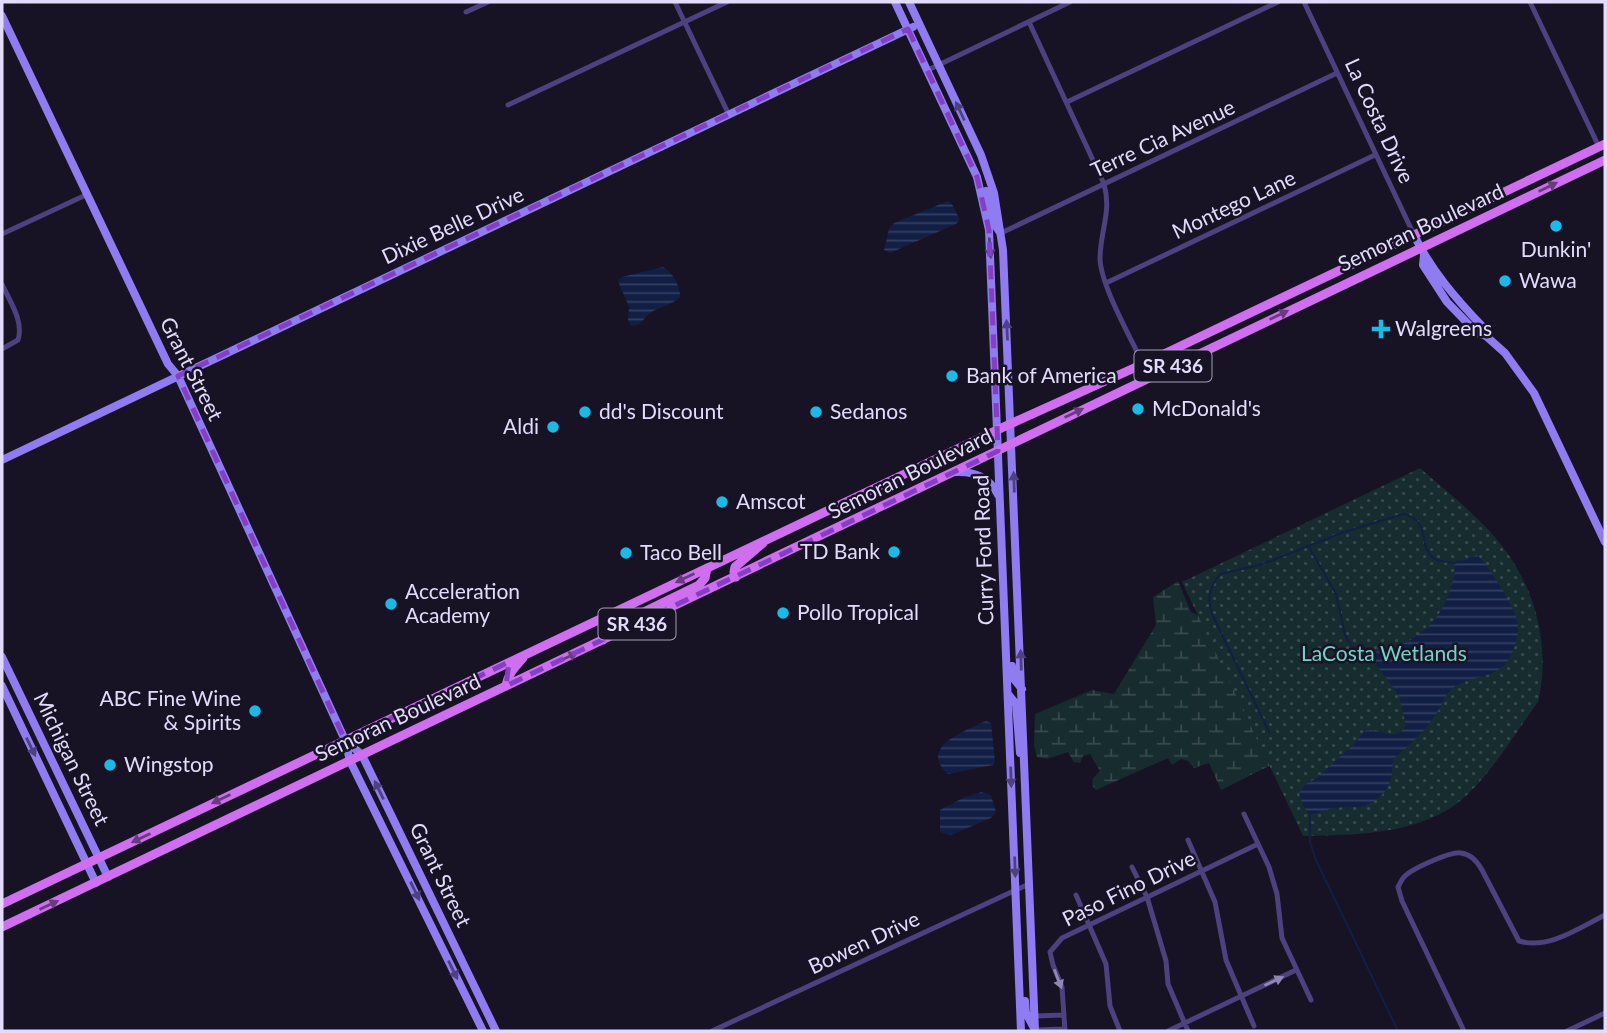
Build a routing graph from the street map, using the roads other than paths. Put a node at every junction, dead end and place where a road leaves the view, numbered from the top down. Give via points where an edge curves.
1 (488, 2) edge
2 (675, 2) edge
3 (727, 2) edge
4 (895, 2) edge
5 (909, 2) edge
6 (1070, 2) edge
7 (1279, 2) edge
8 (1304, 2) edge
9 (1530, 2) edge
10 (466, 12) dead end
11 (2, 16) edge
12 (685, 22) junction
13 (1029, 22) junction
14 (919, 24) junction
15 (908, 29) junction
16 (938, 64) junction
17 (928, 70) junction
18 (1338, 73) junction
19 (1067, 102) junction
20 (508, 105) dead end
21 (729, 115) junction
22 (1602, 146) edge
23 (1375, 155) junction
24 (1605, 160) edge
25 (977, 177) junction
26 (1104, 184) junction
27 (88, 194) junction
28 (1001, 233) junction
29 (2, 234) edge
30 (1414, 235) junction
31 (1422, 252) junction
32 (1106, 283) junction
33 (2, 285) edge
34 (1447, 302) junction
35 (1462, 305) junction
36 (1486, 336) junction
37 (2, 349) edge
38 (1143, 364) junction
39 (178, 376) junction
40 (1012, 423) junction
41 (997, 430) junction
42 (1012, 443) junction
43 (998, 451) junction
44 (2, 460) edge
45 (955, 472) junction
46 (1000, 501) junction
47 (767, 539) junction
48 (1605, 542) edge
49 (706, 568) junction
50 (736, 577) junction
51 (1004, 601) junction
52 (603, 640) junction
53 (530, 652) junction
54 (2, 657) edge
55 (2, 685) edge
56 (506, 686) junction
57 (1022, 689) junction
58 (1008, 694) junction
59 (345, 740) junction
60 (362, 755) junction
61 (350, 761) junction
62 (1025, 773) junction
63 (1244, 814) dead end
64 (1188, 840) dead end
65 (1258, 844) junction
66 (99, 859) junction
67 (88, 864) junction
68 (417, 866) junction
69 (1132, 867) dead end
70 (1203, 871) junction
71 (405, 872) junction
72 (108, 877) junction
73 (96, 883) junction
74 (1030, 884) junction
75 (1016, 890) junction
76 (1076, 895) dead end
77 (1147, 897) junction
78 (2, 904) edge
79 (1605, 915) edge
80 (1090, 924) junction
81 (2, 927) edge
82 (452, 939) junction
83 (441, 945) junction
84 (1018, 953) junction
85 (1296, 970) junction
86 (1240, 996) junction
87 (1311, 1000) dead end
88 (1605, 1013) edge
89 (1063, 1015) junction
90 (1035, 1016) junction
91 (1184, 1024) junction
92 (1254, 1026) dead end
93 (494, 1027) edge
94 (482, 1030) edge
95 (1064, 1030) edge
96 (712, 1031) edge
97 (1021, 1031) edge
98 (1035, 1031) edge
99 (1120, 1031) edge
100 (1168, 1031) edge
101 (1188, 1031) edge
102 (1464, 1031) edge
103 (1567, 1031) edge

1 - 10 street
2 - 12 street
3 - 12 street
4 - 15 street, Curry Ford Road
5 - 14 street, Curry Ford Road
6 - 13 street
7 - 19 street
8 - 18 street, La Costa Drive
9 - 22 street
11 - 27 street, Grant Street
12 - 20 street
12 - 21 street
13 - 16 street
13 - 19 street
14 - 15 street, Dixie Belle Drive
14 - 16 street, Curry Ford Road
15 - 17 street, Curry Ford Road
15 - 21 street, Dixie Belle Drive
16 - 17 street
28 -> 16 street, Curry Ford Road via 981,155
17 - 25 street, Curry Ford Road
18 - 23 street, La Costa Drive
18 - 26 street, Terre Cia Avenue
19 - 26 street
21 - 39 street, Dixie Belle Drive
22 - 30 main road, Semoran Boulevard / SR 436
23 - 30 street, La Costa Drive
23 - 32 street, Montego Lane
31 -> 24 main road, Semoran Boulevard / SR 436
25 - 28 street
25 -> 41 street, Curry Ford Road via 991,255
26 - 28 street, Terre Cia Avenue
26 - 32 street via 1108,207 1100,262
27 - 29 street
27 - 39 street, Grant Street via 168,364
40 -> 28 street, Curry Ford Road
30 - 31 street, La Costa Drive
30 - 38 main road, Semoran Boulevard / SR 436
31 - 34 street, La Costa Drive via 1423,265
31 - 35 street, La Costa Drive
42 -> 31 main road, Semoran Boulevard / SR 436
32 - 38 street
33 - 37 street via 21,331 18,340
34 - 35 street
34 - 36 street, La Costa Drive via 1477,333
35 - 36 street, La Costa Drive
36 - 48 street, La Costa Drive via 1534,393
38 - 40 main road, Semoran Boulevard / SR 436
39 - 44 street, Dixie Belle Drive
39 - 59 street, Grant Street
40 - 41 main road, Semoran Boulevard / SR 436
40 - 42 street, Curry Ford Road
41 - 43 street, Curry Ford Road
41 - 47 main road, Semoran Boulevard / SR 436
42 - 43 main road, Semoran Boulevard / SR 436
57 -> 42 street, Curry Ford Road
43 - 45 main road, Semoran Boulevard / SR 436
43 - 46 street, Curry Ford Road
45 - 46 street via 984,478
45 - 50 main road, Semoran Boulevard / SR 436
46 - 51 street, Curry Ford Road
47 - 49 main road, Semoran Boulevard / SR 436
47 - 50 main road via 736,567
49 - 52 main road via 699,585 611,628
49 -> 53 main road, Semoran Boulevard / SR 436
50 - 52 main road, Semoran Boulevard / SR 436
51 - 57 street via 1013,678
51 - 58 street, Curry Ford Road
56 -> 52 main road, Semoran Boulevard / SR 436
53 - 56 main road via 513,668
53 - 59 main road, Semoran Boulevard / SR 436
54 - 66 street, Michigan Street
55 -> 67 street, Michigan Street
56 - 60 main road, Semoran Boulevard / SR 436
57 - 62 street, Curry Ford Road
58 - 62 street via 1016,704
58 -> 75 street, Curry Ford Road
59 - 60 street, Grant Street
59 - 61 street, Grant Street
59 -> 66 main road, Semoran Boulevard / SR 436
60 - 61 main road, Semoran Boulevard / SR 436
68 -> 60 street, Grant Street
61 - 71 street, Grant Street
61 - 72 main road, Semoran Boulevard / SR 436
62 - 74 street, Curry Ford Road
63 - 65 street
64 - 70 street
65 - 70 street, Paso Fino Drive
65 - 85 street via 1275,884 1282,938
66 - 67 main road, Semoran Boulevard / SR 436
66 - 72 street, Michigan Street
67 - 73 street, Michigan Street
67 - 78 main road, Semoran Boulevard / SR 436
68 - 71 street
68 - 82 street, Grant Street
69 - 77 street
70 - 77 street, Paso Fino Drive
70 - 86 street
71 -> 83 street, Grant Street
72 - 73 main road, Semoran Boulevard / SR 436
81 -> 73 main road, Semoran Boulevard / SR 436
74 - 75 street, Bowen Drive
74 - 90 street, Curry Ford Road
75 - 84 street, Curry Ford Road
75 - 96 street, Bowen Drive
76 - 80 street
77 - 80 street, Paso Fino Drive
77 - 91 street via 1168,984
79 - 102 street via 1549,942 1531,945 1519,941 1477,861 1458,852 1404,877 1398,887 1406,911
80 -> 89 street, Paso Fino Drive via 1062,938 1050,953 1062,988
80 - 99 street via 1106,964 1110,1006
82 - 83 street
82 - 93 street, Grant Street
83 -> 94 street, Grant Street
84 - 97 street, Curry Ford Road
84 - 98 street via 1026,1013
86 -> 85 street
85 - 87 street
86 - 91 street
86 - 92 street
88 - 103 street
89 - 90 street
89 - 95 street, Paso Fino Drive
90 - 98 street, Curry Ford Road
91 - 100 street
91 - 101 street
93 - 94 street
95 - 98 street

